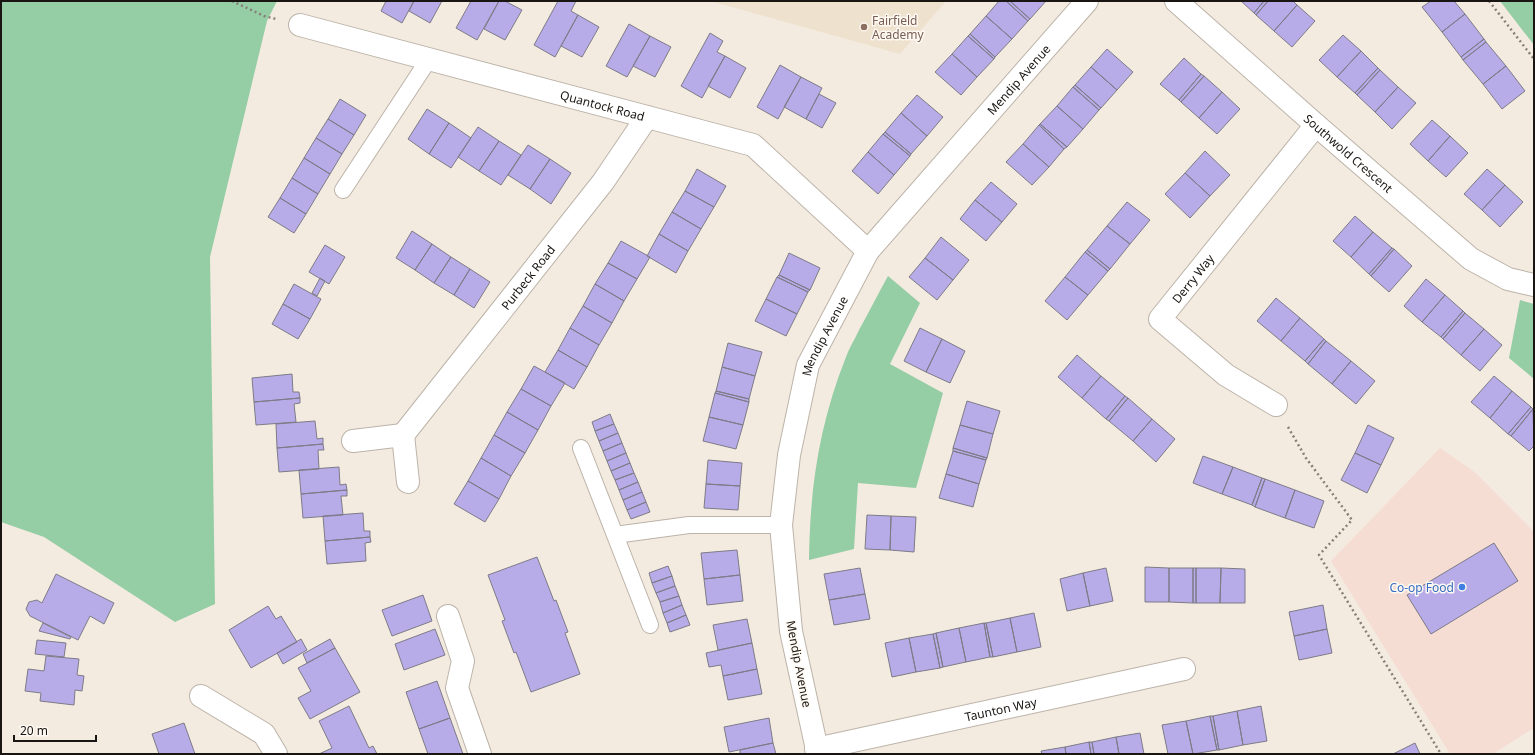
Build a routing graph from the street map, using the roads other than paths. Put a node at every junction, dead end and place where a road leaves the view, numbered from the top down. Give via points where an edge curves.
1 (1086, 1) edge
2 (1176, 1) edge
3 (300, 25) road end
4 (429, 59) junction
5 (647, 117) junction
6 (1316, 125) junction
7 (343, 190) dead end
8 (868, 251) junction
9 (1534, 285) edge
10 (1276, 406) road end
11 (404, 435) junction
12 (353, 441) dead end
13 (581, 448) dead end
14 (408, 482) dead end
15 (781, 525) junction
16 (615, 535) junction
17 (448, 616) dead end
18 (650, 625) dead end
19 (1184, 669) dead end
20 (201, 696) dead end
21 (817, 751) edge
22 (276, 754) edge
23 (480, 754) edge

1 - 8 street, Mendip Avenue
2 - 6 street, Southwold Crescent
3 - 4 street, Quantock Road
4 - 5 street, Quantock Road
4 - 7 lane
5 - 8 street, Quantock Road via 753,144
5 - 11 street, Purbeck Road via 603,182
6 - 9 street, Southwold Crescent via 1471,259 1508,279
6 - 10 street, Derry Way via 1160,319 1226,375
8 - 15 street, Mendip Avenue via 808,365 789,455
11 - 12 street
11 - 14 street
13 - 16 lane
15 - 16 lane via 689,525
15 - 21 street, Mendip Avenue via 791,631
16 - 18 lane
17 - 23 street via 463,661 457,688
19 - 21 street, Taunton Way
20 - 22 street via 264,734

